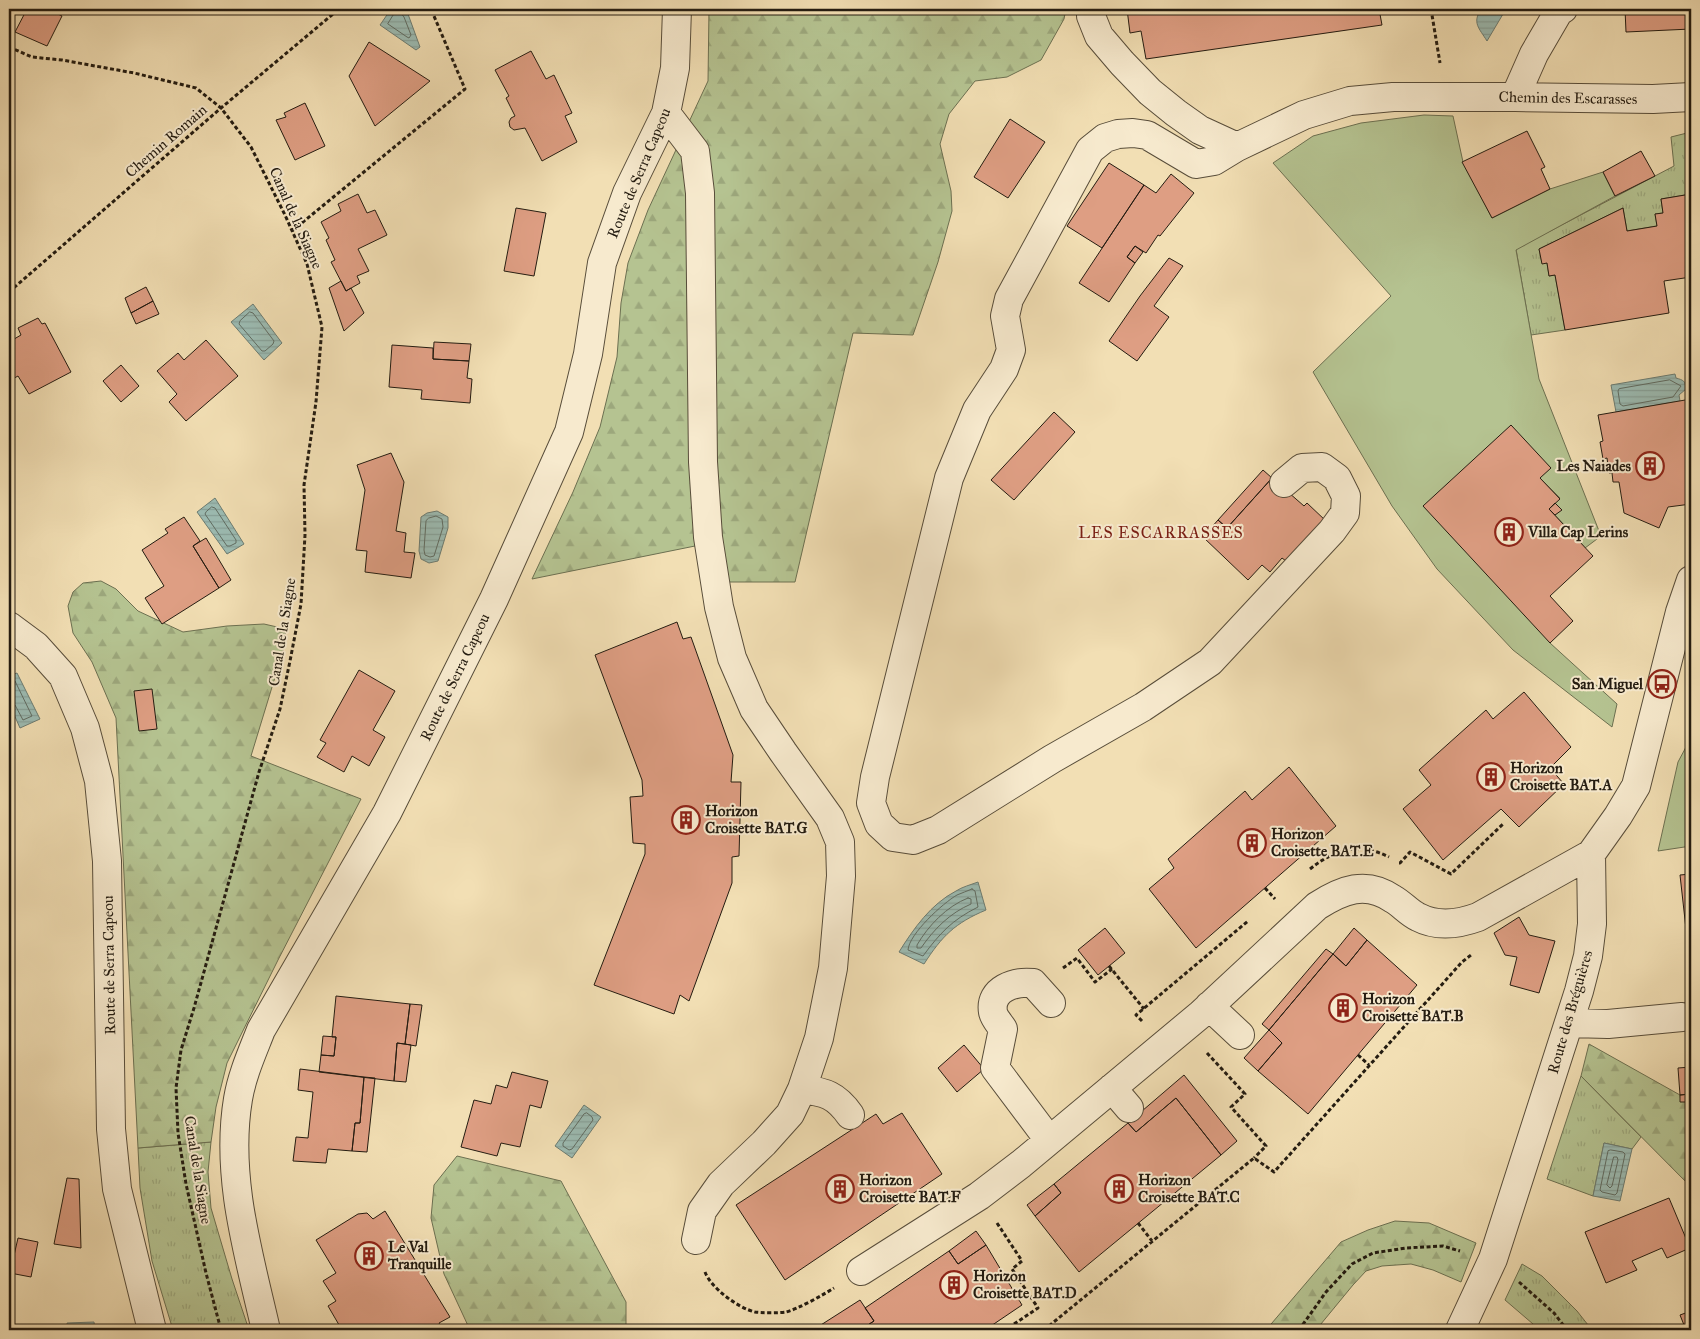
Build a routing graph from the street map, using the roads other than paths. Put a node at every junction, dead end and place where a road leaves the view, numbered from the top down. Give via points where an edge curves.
1 (677, 9) edge
2 (1091, 9) edge
3 (1563, 9) edge
4 (1515, 97) junction
5 (1691, 97) edge
6 (666, 113) junction
7 (1237, 147) junction
8 (1284, 483) dead end
9 (1691, 580) edge
10 (9, 626) edge
11 (879, 824) junction
12 (840, 842) junction
13 (1591, 854) junction
14 (1051, 1003) dead end
15 (1205, 1010) junction
16 (1682, 1017) dead end
17 (1569, 1023) junction
18 (1240, 1035) dead end
19 (802, 1089) junction
20 (850, 1115) dead end
21 (1049, 1140) junction
22 (696, 1240) road end
23 (861, 1271) road end
24 (152, 1330) edge
25 (266, 1330) edge
26 (1460, 1330) edge

1 - 6 street, Route de Serra Capeou via 675,68
2 - 7 street via 1099,36 1150,92 1200,130
3 - 4 street via 1534,54
4 - 5 street, Chemin des Escarasses
4 - 7 street, Chemin des Escarasses via 1393,97 1350,101 1304,115
6 - 12 street via 695,151 700,193 703,462 708,537 719,607 732,658 754,709 830,818
6 - 25 street, Route de Serra Capeou via 627,193 602,263 588,354 569,432 494,599 388,813 261,1030 246,1067 238,1100 234,1155 238,1205
7 - 11 street, Chemin des Escarasses via 1214,161 1196,164 1147,135 1118,134 1105,138 1090,150 1009,300 1005,316 1011,350 1004,369 977,410 949,478 875,777 870,803
8 - 11 street via 1302,468 1322,467 1337,478 1346,496 1345,513 1210,662 1143,707 938,830 914,840 893,837
9 - 13 street via 1636,786
10 - 24 street, Route de Serra Capeou via 36,646 63,676 85,728 99,781 107,861 111,1129 117,1189
11 - 12 street
12 - 19 street via 841,876 833,968 819,1038
13 - 15 street via 1478,917 1451,924 1418,918 1380,891 1348,890 1317,906
13 - 17 street, Route des Bréguières via 1592,924 1588,956
14 - 21 street via 1032,983 1015,983 1001,989 993,1011 1003,1029 994,1068
15 - 18 street
15 - 21 street via 1120,1098
16 - 17 street via 1608,1024
17 - 26 street, Route des Bréguières via 1493,1259
19 - 20 street via 825,1092 842,1103
19 - 22 street via 790,1114 720,1184 702,1211
21 - 23 street via 979,1196 951,1226

